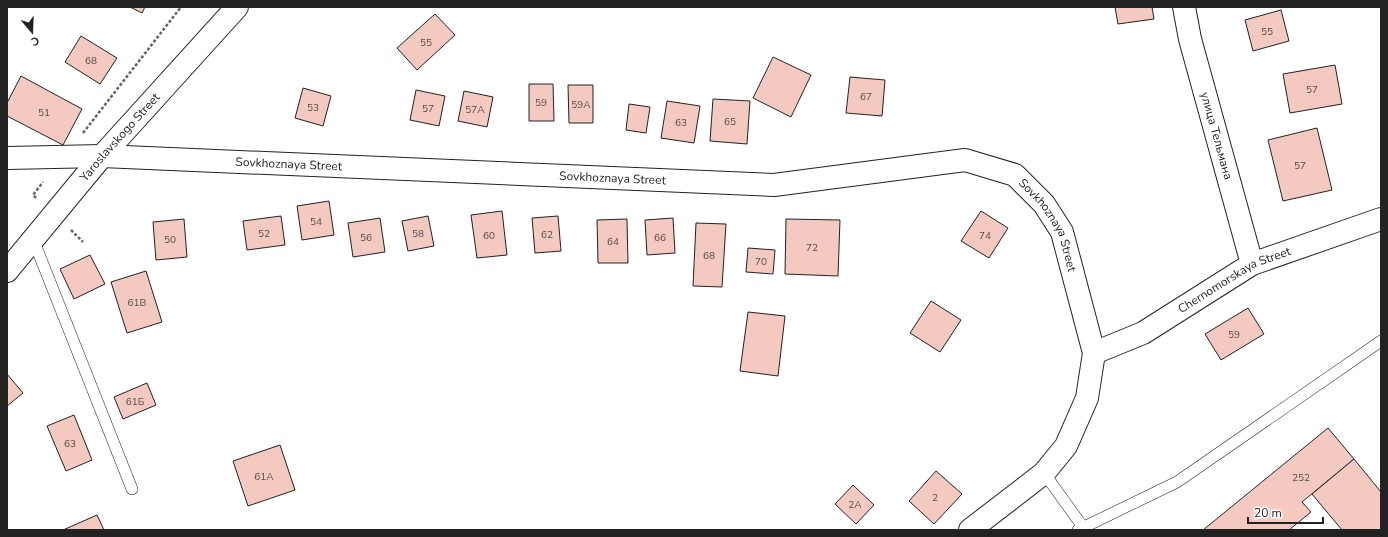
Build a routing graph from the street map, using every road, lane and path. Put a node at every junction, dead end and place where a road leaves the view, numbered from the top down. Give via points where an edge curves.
1 (237, 7) edge
2 (1184, 7) edge
3 (102, 156) junction
4 (7, 158) edge
5 (1381, 219) edge
6 (33, 239) junction
7 (1252, 264) junction
8 (7, 271) edge
9 (1379, 345) edge
10 (1094, 353) junction
11 (1044, 473) junction
12 (132, 488) dead end
13 (1080, 528) edge
14 (970, 530) edge

1 - 3 street, Yaroslavskogo Street
2 - 7 street, улица Тельмана via 1190,39
3 - 4 street, Sovkhoznaya Street
3 - 6 street, Yaroslavskogo Street
3 - 10 street, Sovkhoznaya Street via 774,185 965,160 1015,175 1044,204 1062,232
5 - 7 street, Chernomorskaya Street
6 - 8 street, Yaroslavskogo Street
6 - 12 lane
7 - 10 street, Chernomorskaya Street via 1143,333
9 - 13 lane via 1177,482
10 - 11 street via 1087,398 1066,446
11 - 13 lane
11 - 14 street

